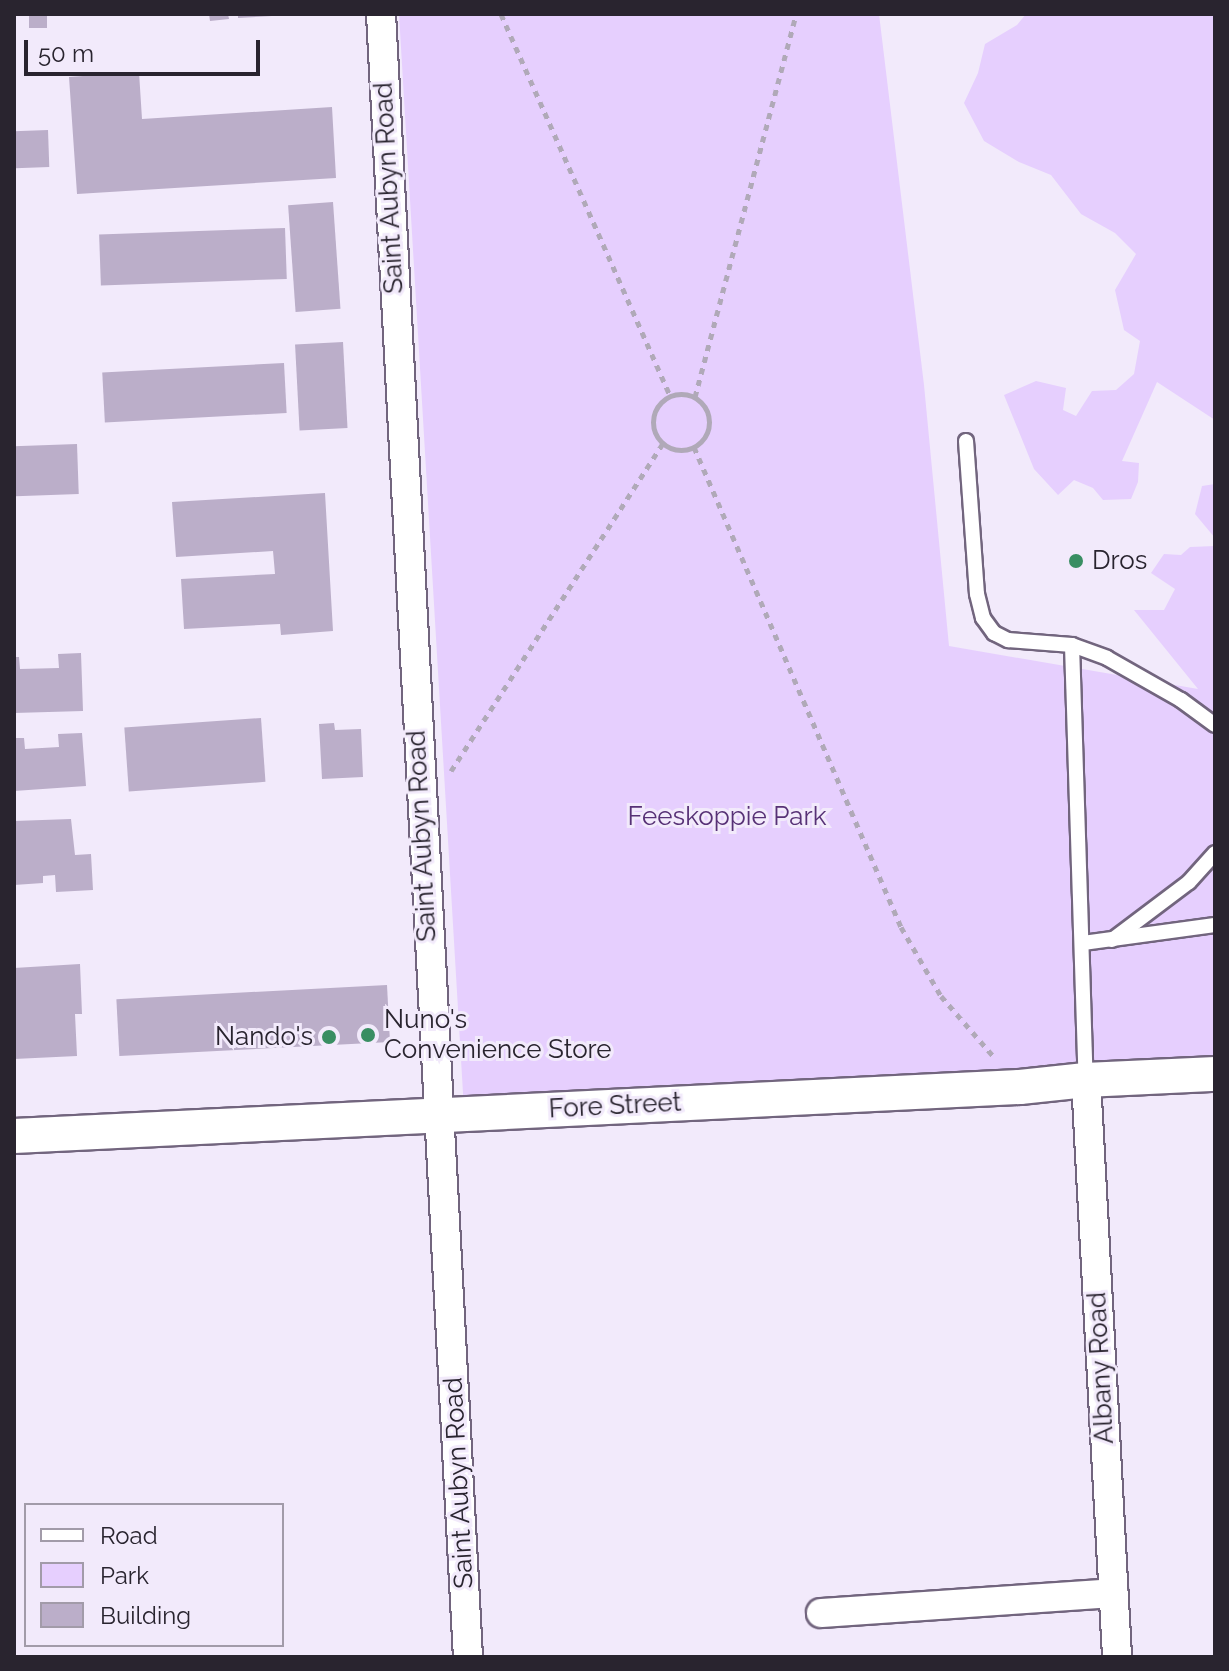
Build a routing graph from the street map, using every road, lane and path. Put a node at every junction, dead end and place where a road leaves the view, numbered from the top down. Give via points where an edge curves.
1 (381, 14) edge
2 (501, 14) edge
3 (796, 14) edge
4 (670, 396) junction
5 (695, 397) junction
6 (966, 441) dead end
7 (663, 443) junction
8 (694, 447) junction
9 (1072, 645) junction
10 (1215, 725) edge
11 (421, 817) junction
12 (1215, 853) edge
13 (1215, 925) edge
14 (1112, 940) junction
15 (1083, 943) junction
16 (1215, 1074) edge
17 (1086, 1080) junction
18 (1020, 1087) junction
19 (438, 1115) junction
20 (14, 1136) edge
21 (1113, 1593) junction
22 (821, 1613) dead end
23 (468, 1657) edge
24 (1117, 1657) edge

1 - 11 street, Saint Aubyn Road
2 - 4 path
3 - 5 path
4 - 5 path
4 - 7 path via 654,413 655,432
5 - 8 path via 707,410 710,427
6 - 9 lane via 973,557 983,618 1008,640
7 - 8 path via 677,450
7 - 11 path
8 - 18 path via 901,927 941,996
9 - 10 lane via 1134,673
9 - 15 lane
11 - 19 street, Saint Aubyn Road
12 - 14 lane via 1177,892
13 - 14 lane
14 - 15 lane
15 - 17 lane
16 - 17 street, Fore Street
17 - 18 street, Fore Street
17 - 21 street, Albany Road
18 - 19 street, Fore Street
19 - 20 street, Fore Street
19 - 23 street, Saint Aubyn Road
21 - 22 street
21 - 24 street, Albany Road

